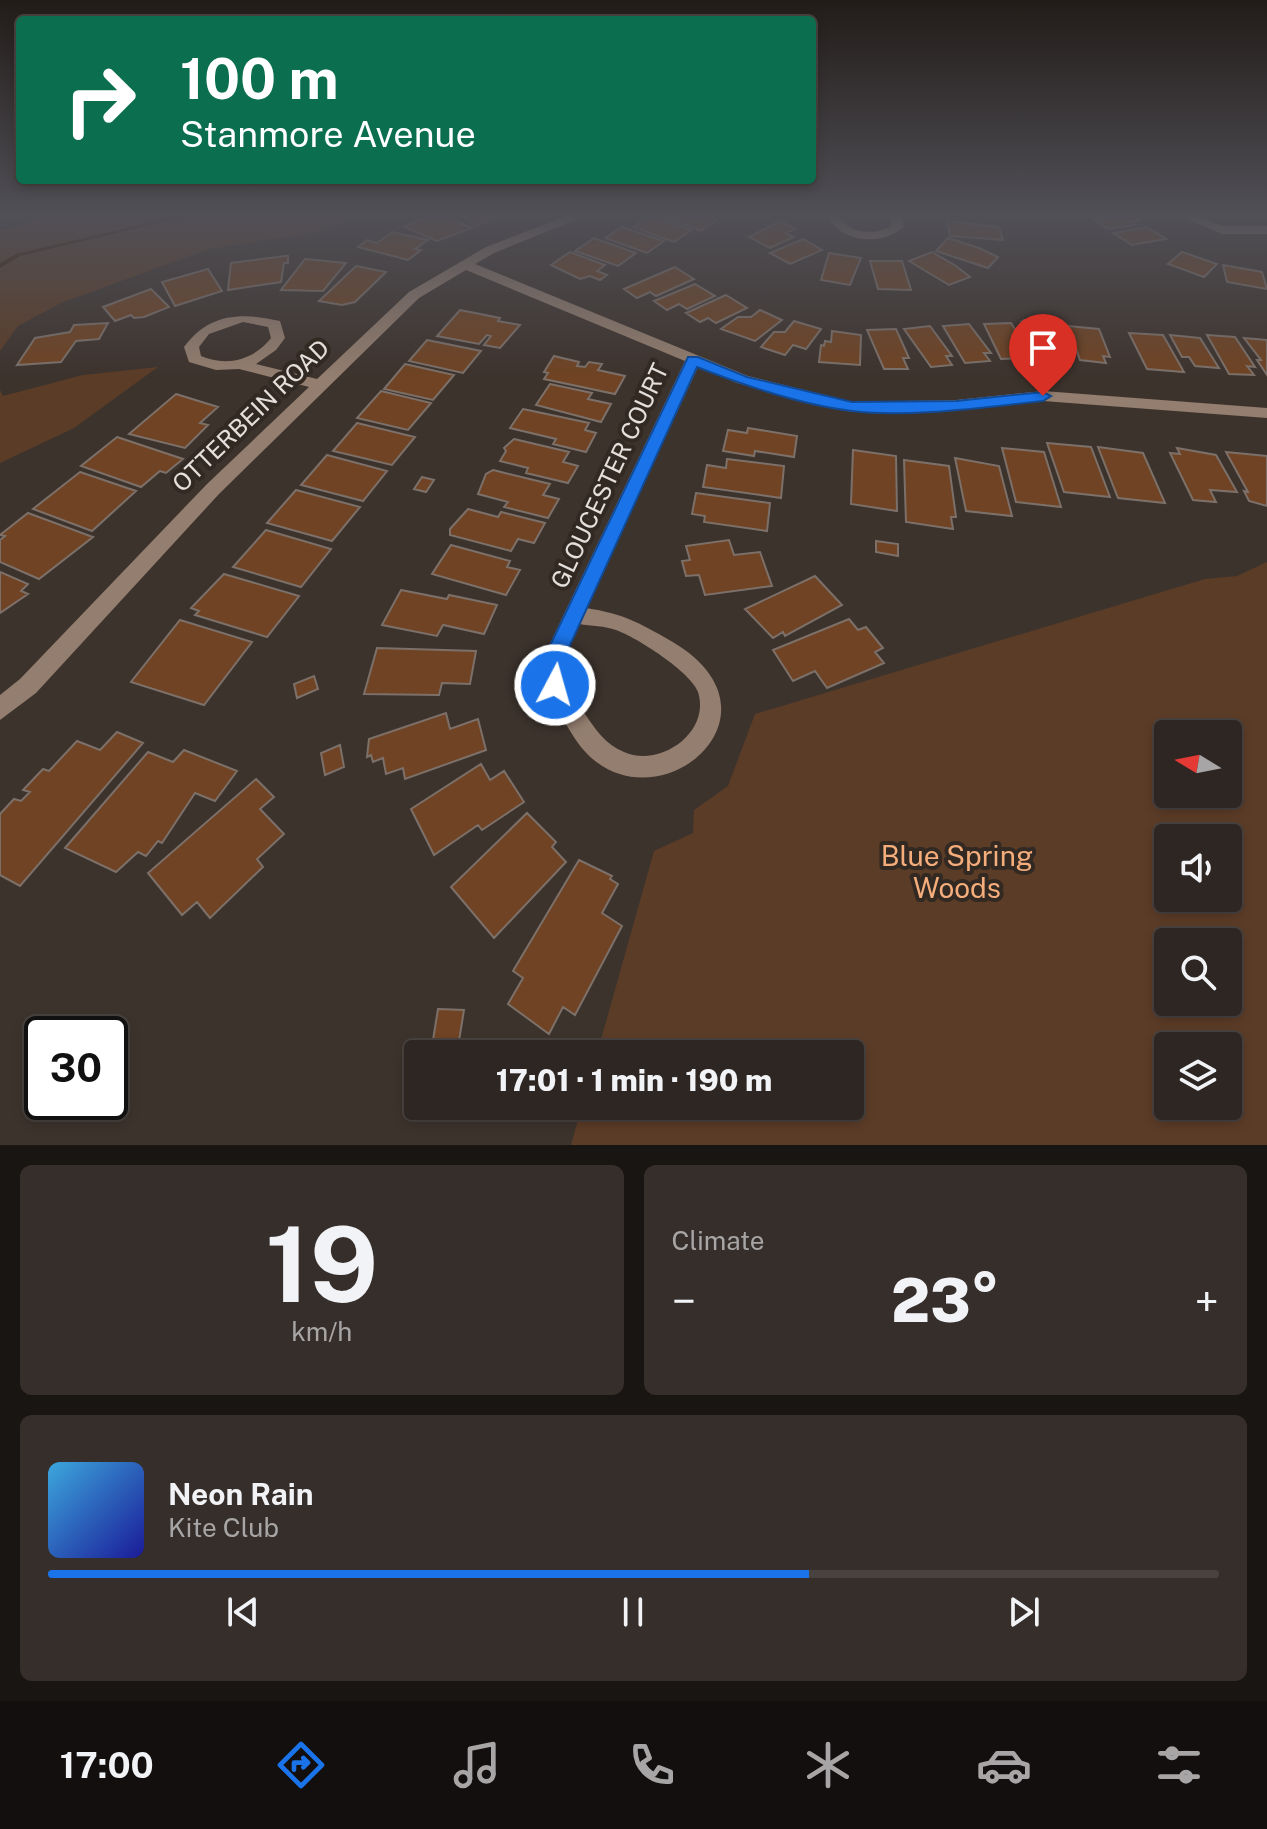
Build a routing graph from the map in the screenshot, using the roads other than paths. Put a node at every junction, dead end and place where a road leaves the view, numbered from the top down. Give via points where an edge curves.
1 (455, 269) edge
2 (477, 269) edge
3 (693, 360) junction
4 (238, 364) junction
5 (320, 385) junction
6 (1267, 413) edge
7 (573, 614) junction
8 (0, 709) edge

1 - 5 street, OTTERBEIN ROAD via 414,295
2 - 3 street
3 - 6 street via 743,380 852,407 942,406 1043,396
3 - 7 street, GLOUCESTER COURT
4 - 4 street via 202,364 194,359 191,347 204,331 228,320 255,318 275,324 274,346
4 - 5 street
5 - 8 street, OTTERBEIN ROAD
7 - 7 street, GLOUCESTER COURT via 555,656 555,685 591,744 622,765 658,766 691,751 709,722 709,689 685,660 621,622

